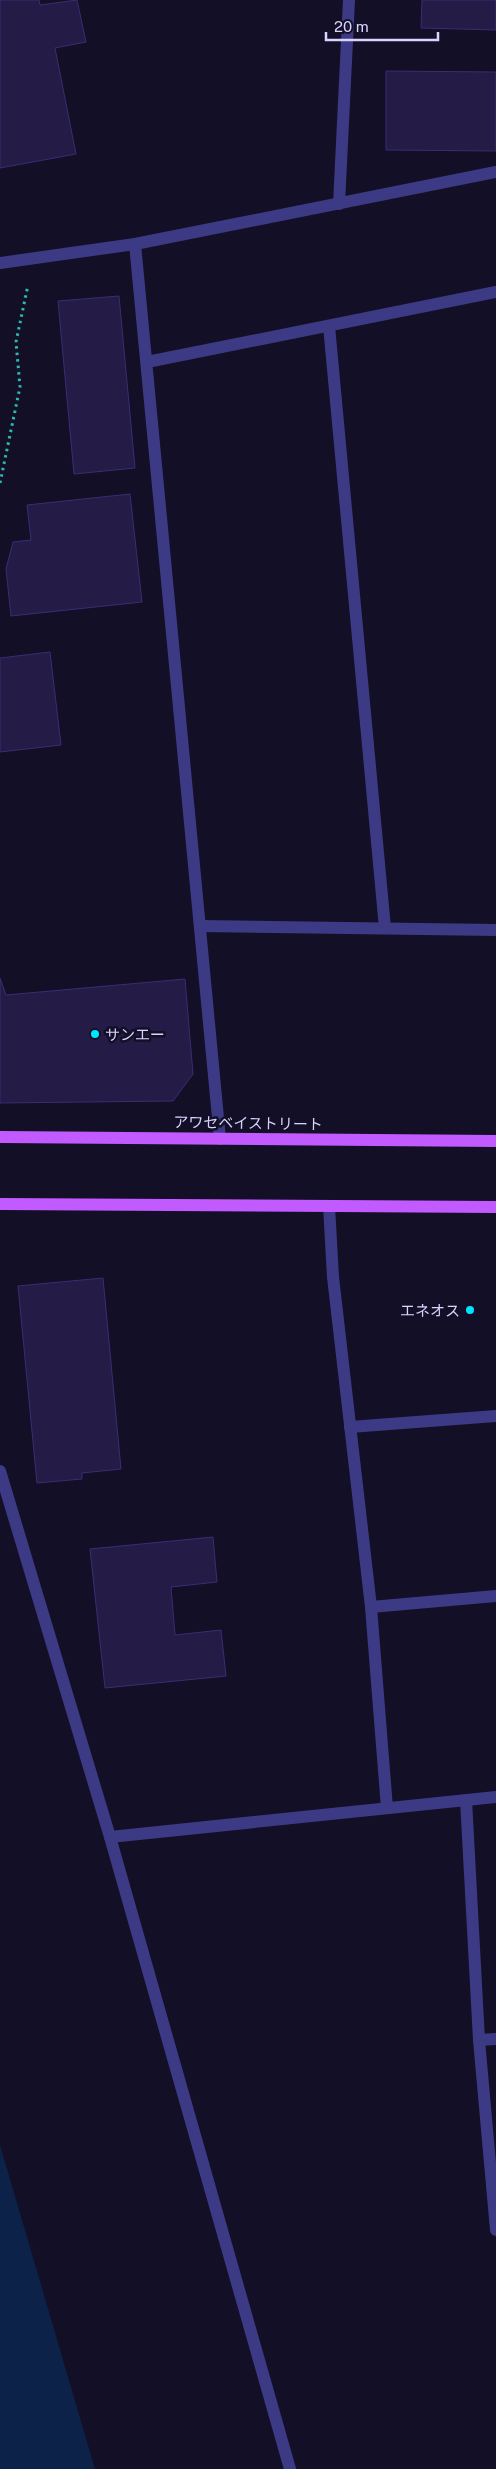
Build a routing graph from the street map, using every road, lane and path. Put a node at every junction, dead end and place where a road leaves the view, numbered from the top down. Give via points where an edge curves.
1 (349, 0) edge
2 (496, 172) edge
3 (339, 204) junction
4 (136, 244) junction
5 (33, 258) junction
6 (0, 263) edge
7 (496, 292) edge
8 (329, 326) junction
9 (147, 362) junction
10 (0, 483) edge
11 (200, 926) junction
12 (385, 928) junction
13 (496, 930) edge
14 (0, 1137) edge
15 (220, 1139) junction
16 (496, 1142) edge
17 (0, 1204) edge
18 (329, 1206) junction
19 (496, 1207) edge
20 (496, 1416) edge
21 (350, 1427) junction
22 (0, 1471) edge
23 (496, 1596) edge
24 (371, 1607) junction
25 (496, 1796) edge
26 (466, 1800) junction
27 (387, 1808) junction
28 (110, 1837) junction
29 (479, 2040) junction
30 (496, 2040) edge
31 (496, 2230) edge
32 (290, 2469) edge

1 - 3 street
2 - 3 street
3 - 4 street
4 - 5 street
4 - 9 street
5 - 6 street
5 - 10 path via 16,342 20,387
7 - 8 street
8 - 9 street
8 - 12 street
9 - 11 street
11 - 12 street
11 - 15 street
12 - 13 street
14 - 15 main road, アワセベイストリート
15 - 16 main road, アワセベイストリート
17 - 18 main road
18 - 19 main road
18 - 21 street via 333,1277
20 - 21 street
21 - 24 street
22 - 28 street
23 - 24 street
24 - 27 street
25 - 26 street
26 - 27 street
26 - 29 street
27 - 28 street
28 - 32 street
29 - 30 street
29 - 31 street

